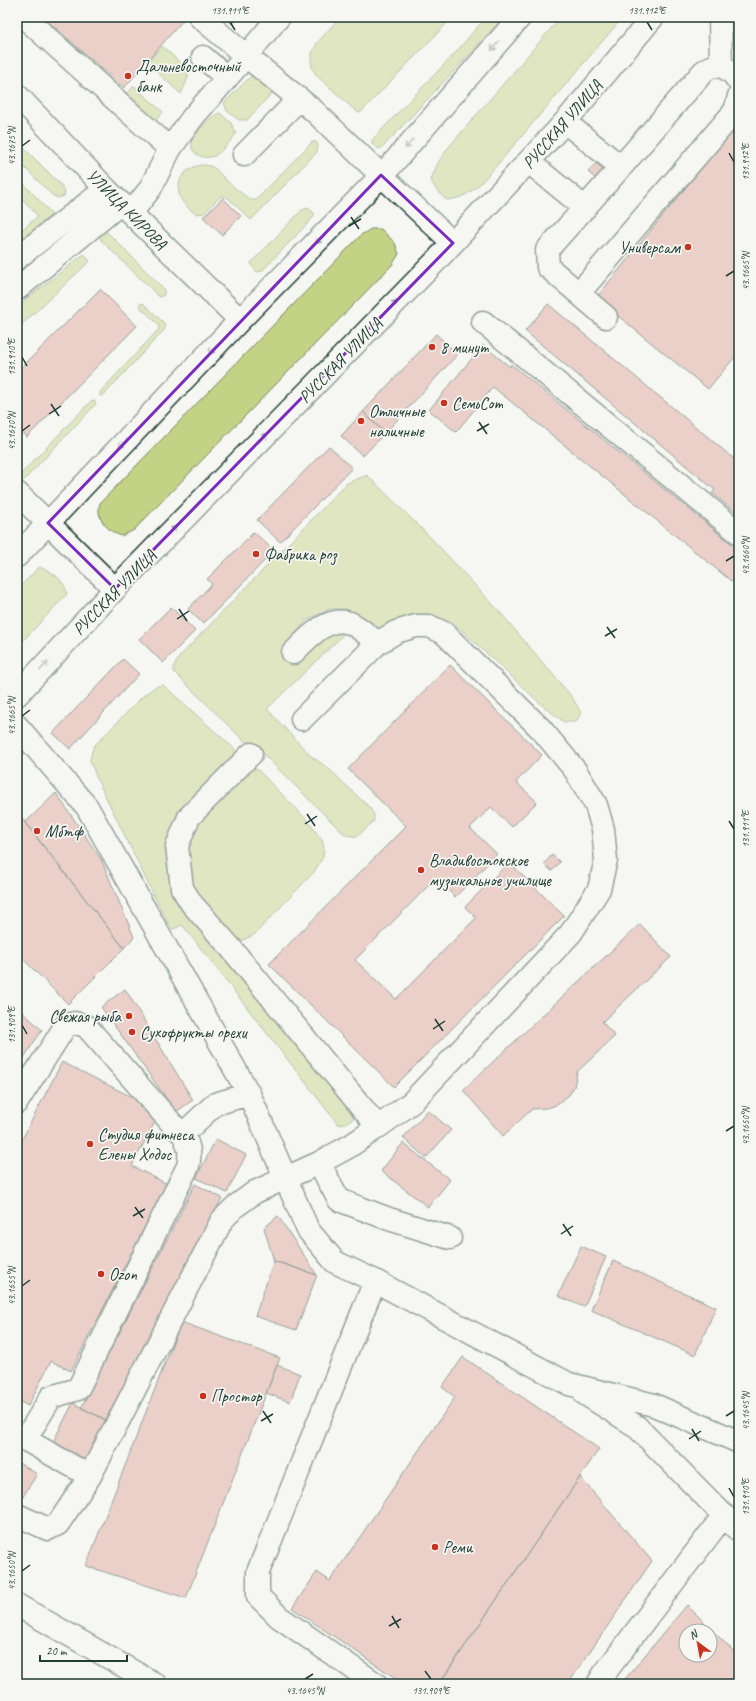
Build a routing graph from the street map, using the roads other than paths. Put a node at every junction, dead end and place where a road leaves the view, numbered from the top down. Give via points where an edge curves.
1 (24, 17) edge
2 (200, 17) edge
3 (279, 17) edge
4 (520, 17) edge
5 (653, 17) edge
6 (720, 17) edge
7 (246, 56) junction
8 (203, 57) dead end
9 (732, 69) edge
10 (227, 78) junction
11 (17, 95) edge
12 (739, 96) edge
13 (299, 98) junction
14 (565, 122) junction
15 (170, 149) junction
16 (244, 155) dead end
17 (529, 162) junction
18 (621, 167) junction
19 (381, 175) junction
20 (119, 202) junction
21 (585, 208) junction
22 (453, 243) junction
23 (17, 258) edge
24 (17, 289) edge
25 (579, 293) junction
26 (606, 317) dead end
27 (240, 320) junction
28 (483, 322) dead end
29 (17, 493) edge
30 (48, 523) junction
31 (739, 533) edge
32 (17, 556) edge
33 (115, 589) junction
34 (378, 643) junction
35 (293, 653) dead end
36 (17, 695) edge
37 (302, 719) dead end
38 (17, 726) edge
39 (251, 754) dead end
40 (249, 1094) junction
41 (17, 1102) edge
42 (378, 1127) junction
43 (183, 1134) junction
44 (319, 1163) junction
45 (286, 1178) junction
46 (450, 1238) dead end
47 (375, 1281) junction
48 (569, 1384) junction
49 (21, 1437) edge
50 (739, 1442) edge
51 (90, 1476) junction
52 (17, 1515) edge
53 (724, 1515) junction
54 (739, 1531) edge
55 (17, 1605) edge
56 (155, 1684) edge
57 (376, 1684) edge
58 (598, 1684) edge

1 - 15 main road
2 - 7 main road
3 - 7 main road
4 -> 19 main road
5 - 14 main road, РУССКАЯ УЛИЦА
6 - 9 main road
7 - 10 main road
7 - 13 main road
8 - 10 main road
9 - 18 main road via 711,67 704,71
10 - 15 main road via 193,117
11 - 20 main road, УЛИЦА КИРОВА
12 - 25 main road via 735,111
13 - 16 main road
13 - 19 main road
14 - 17 main road, РУССКАЯ УЛИЦА
14 - 18 main road
15 - 20 main road via 142,202
17 - 21 main road
17 - 22 main road, РУССКАЯ УЛИЦА
18 - 21 main road
19 - 22 main road
19 -> 27 main road
20 - 23 main road
20 - 24 main road
20 - 27 main road, УЛИЦА КИРОВА
21 - 25 main road via 547,250 548,267
33 -> 22 main road, РУССКАЯ УЛИЦА
25 - 26 main road
27 -> 30 main road
28 - 31 main road
29 - 30 main road
30 - 32 main road
30 - 33 main road
36 -> 33 main road, РУССКАЯ УЛИЦА
34 - 35 main road via 350,623 335,622 313,632
34 - 37 main road
34 - 42 main road via 396,632 416,626 429,626 444,633 540,728 575,770 596,805 603,829 606,860 599,889 571,933 411,1102
38 - 40 main road via 87,807
39 - 42 main road via 189,818 178,846 182,888 192,904
40 - 43 main road via 215,1104
40 - 45 main road
41 - 43 main road via 66,1025 75,1023 86,1026
42 - 44 main road
43 - 49 main road via 189,1147 188,1166 78,1389 50,1397
44 - 45 main road
44 - 46 main road via 339,1200
45 - 47 main road via 308,1230 335,1262
45 - 51 main road via 255,1192 222,1220
47 - 48 main road
47 - 57 main road via 258,1572 258,1596 279,1617
48 - 50 main road via 654,1405
48 - 53 main road via 636,1426
49 - 51 main road
51 - 52 main road via 58,1524 48,1530
53 - 54 main road
53 - 58 main road
55 - 56 main road

